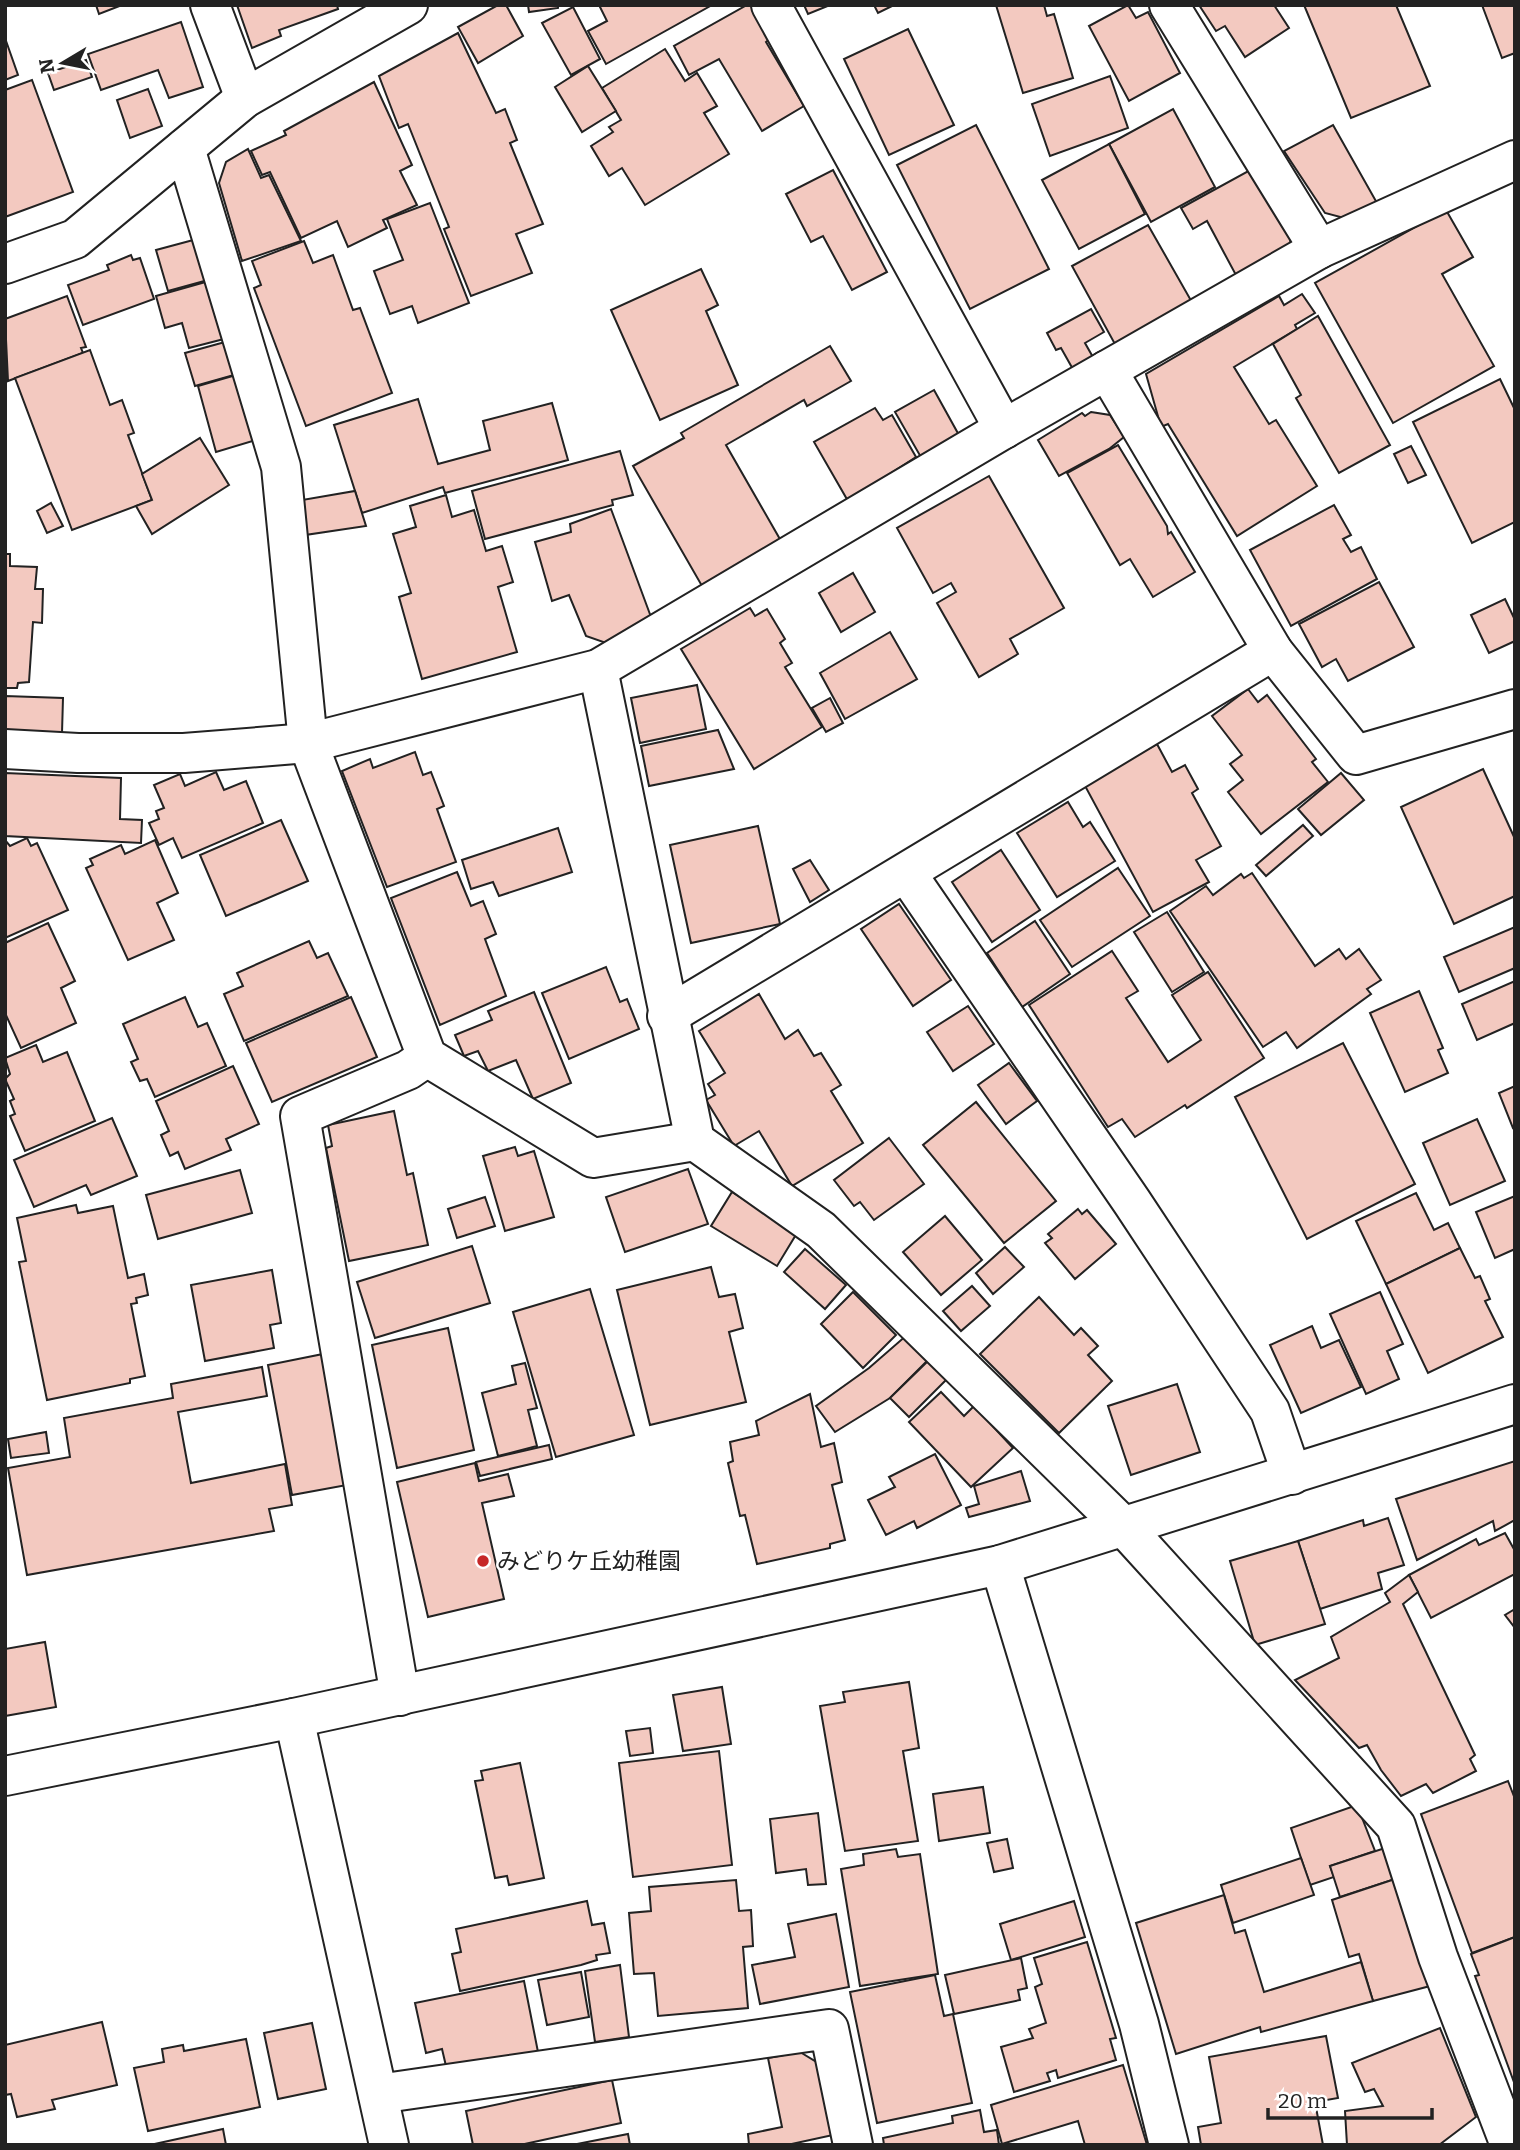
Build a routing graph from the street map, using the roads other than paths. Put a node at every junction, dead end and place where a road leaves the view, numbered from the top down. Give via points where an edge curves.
1 (210, 5) edge
2 (408, 5) edge
3 (771, 5) edge
4 (1169, 5) edge
5 (245, 98) junction
6 (185, 148) junction
7 (1515, 160) edge
8 (1319, 249) junction
9 (5, 264) edge
10 (1107, 370) junction
11 (1004, 429) junction
12 (1273, 651) junction
13 (598, 669) junction
14 (1515, 709) edge
15 (308, 743) junction
16 (5, 749) edge
17 (907, 874) junction
18 (667, 1016) junction
19 (427, 1057) junction
20 (695, 1141) junction
21 (1515, 1404) edge
22 (1292, 1475) junction
23 (1125, 1528) junction
24 (1000, 1565) junction
25 (400, 1696) junction
26 (294, 1718) junction
27 (5, 1776) edge
28 (378, 2094) junction
29 (389, 2145) edge
30 (853, 2145) edge
31 (1170, 2145) edge
32 (1510, 2145) edge

1 - 5 street
2 - 5 street
3 - 11 street
4 - 8 street
5 - 6 street
6 - 9 street via 75,239
6 - 15 street via 281,467
7 - 8 street
8 - 10 street
10 - 11 street
10 - 12 street
11 - 13 street
12 - 14 street via 1356,755
12 - 17 street
13 - 15 street
13 - 18 street
15 - 16 street via 184,753
15 - 19 street
17 - 18 street
17 - 22 street via 1270,1410
18 - 20 street
19 - 20 street via 593,1157
19 - 25 street via 408,1070 300,1116
20 - 23 street via 821,1230
21 - 22 street
22 - 23 street
23 - 24 street
23 - 32 street via 1396,1826 1438,1956
24 - 25 street
24 - 31 street via 1139,2024
25 - 26 street
26 - 27 street
26 - 28 street
28 - 29 street
28 - 30 street via 829,2029

